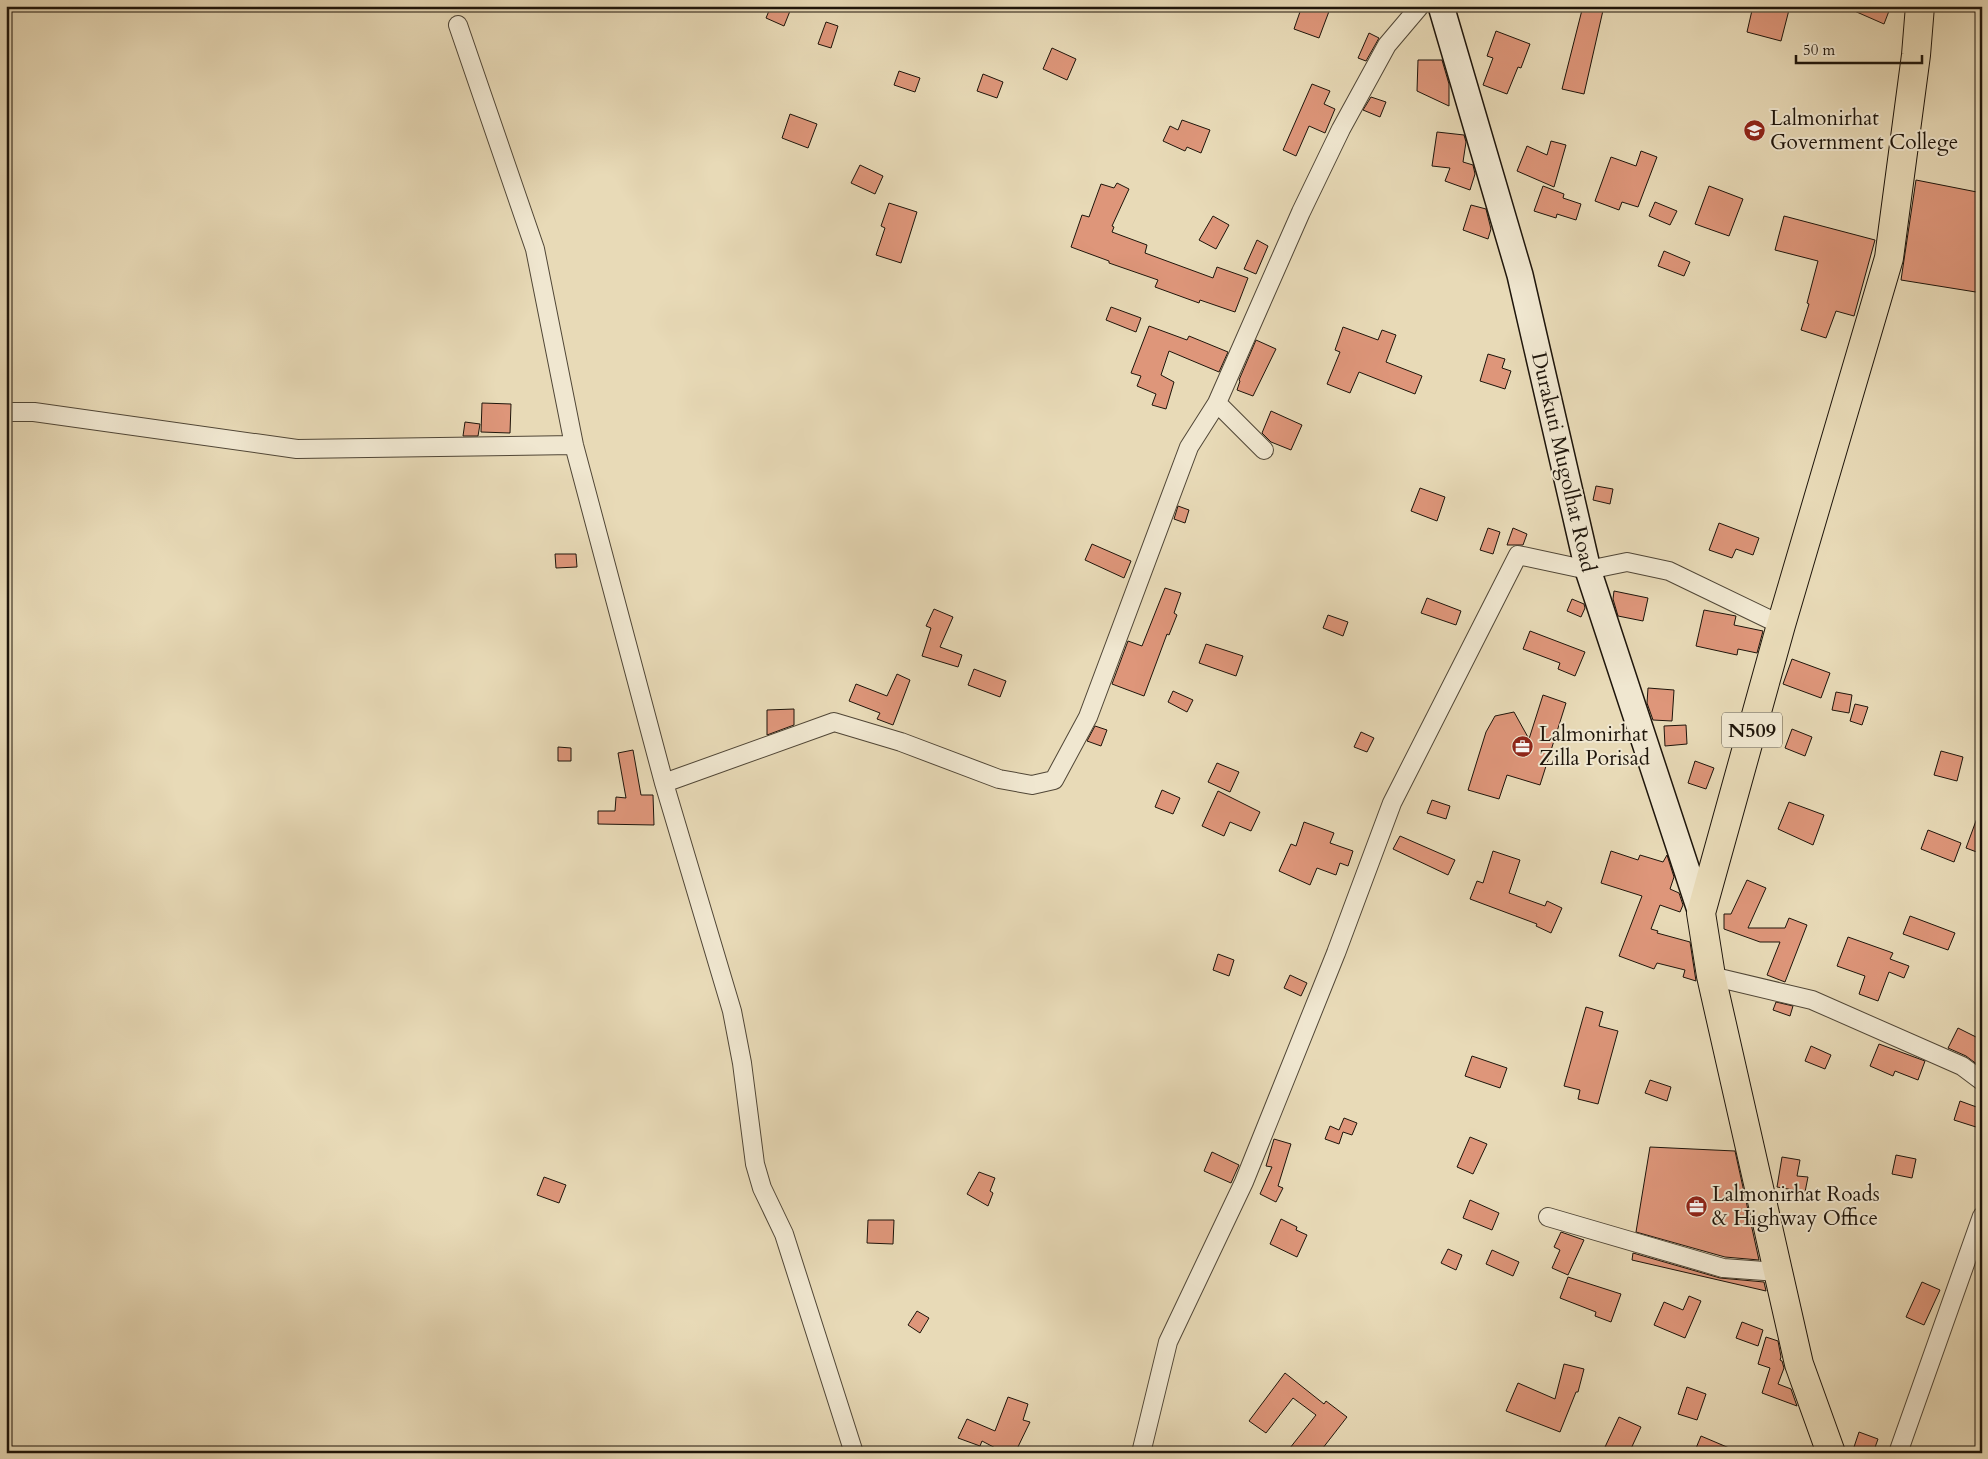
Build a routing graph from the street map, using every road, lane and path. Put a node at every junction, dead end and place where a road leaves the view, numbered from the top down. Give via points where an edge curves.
1 (1420, 6) edge
2 (1441, 6) edge
3 (1920, 6) edge
4 (458, 25) dead end
5 (1217, 403) junction
6 (6, 412) edge
7 (574, 445) junction
8 (1264, 450) dead end
9 (1588, 570) junction
10 (1781, 625) junction
11 (664, 783) junction
12 (1701, 913) junction
13 (1711, 976) junction
14 (1982, 1081) edge
15 (1982, 1216) edge
16 (1548, 1217) dead end
17 (1778, 1272) junction
18 (854, 1453) edge
19 (1141, 1453) edge
20 (1831, 1453) edge
21 (1898, 1453) edge

1 - 5 street via 1387,46 1341,129
2 - 9 main road, Durakuti Mugolhat Road via 1520,275
3 - 10 highway, N509 via 1889,258
4 - 7 street via 536,249
5 - 8 street
5 - 11 street via 1189,447 1088,717 1054,780 1032,785 999,780 901,742 834,722
6 - 7 street via 34,412 297,449
7 - 11 street
9 - 10 street via 1627,562 1669,571
9 - 12 main road, Durakuti Mugolhat Road
9 - 19 street via 1518,555 1392,803 1244,1182 1168,1342
10 - 12 highway, N509
11 - 18 street via 732,1011 755,1164 762,1188 784,1234
12 - 13 highway, N509
13 - 14 street via 1812,1000 1962,1066
13 - 17 highway, N509
15 - 21 street
16 - 17 street via 1723,1268
17 - 20 highway, N509 via 1799,1364

